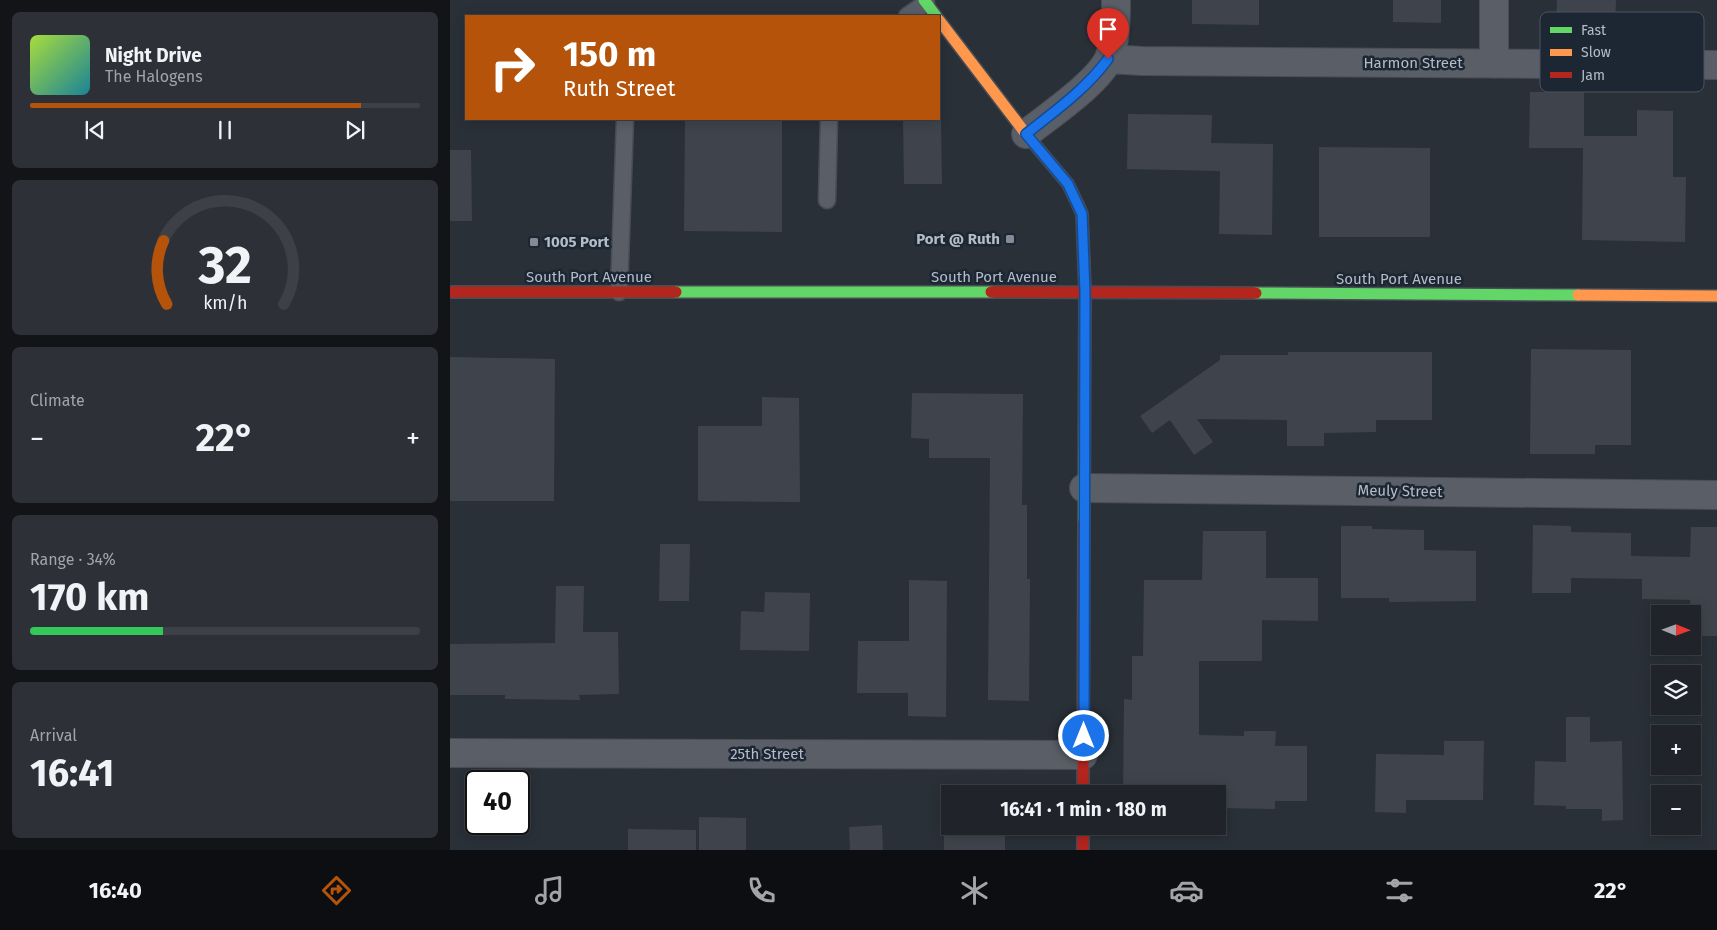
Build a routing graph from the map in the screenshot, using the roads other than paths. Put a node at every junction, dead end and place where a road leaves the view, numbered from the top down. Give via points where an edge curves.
1 (1116, 0) edge
2 (1494, 0) edge
3 (929, 6) edge
4 (909, 15) edge
5 (940, 21) edge
6 (1108, 59) junction
7 (1494, 64) junction
8 (1540, 64) edge
9 (1704, 65) edge
10 (1717, 65) edge
11 (625, 120) edge
12 (829, 120) edge
13 (1026, 134) junction
14 (827, 200) dead end
15 (450, 292) edge
16 (619, 292) junction
17 (1085, 292) junction
18 (1717, 296) edge
19 (1084, 488) junction
20 (1717, 495) edge
21 (450, 753) edge
22 (1084, 755) junction
23 (1083, 785) edge
24 (1083, 835) edge
25 (1083, 850) edge

1 - 6 street via 1116,22
2 - 7 street
3 - 4 lane
5 - 13 main road
6 - 7 street, Harmon Street
6 - 13 street via 1086,86
7 - 8 street, Harmon Street
9 - 10 street, Harmon Street
11 - 16 lane
12 - 14 lane
13 - 17 main road via 1068,184 1082,214
15 - 16 main road, South Port Avenue
16 - 17 main road, South Port Avenue
17 - 18 main road, South Port Avenue
17 - 19 main road
19 - 20 street, Meuly Street
19 - 22 main road
21 - 22 street, 25th Street
22 - 23 main road
24 - 25 main road

